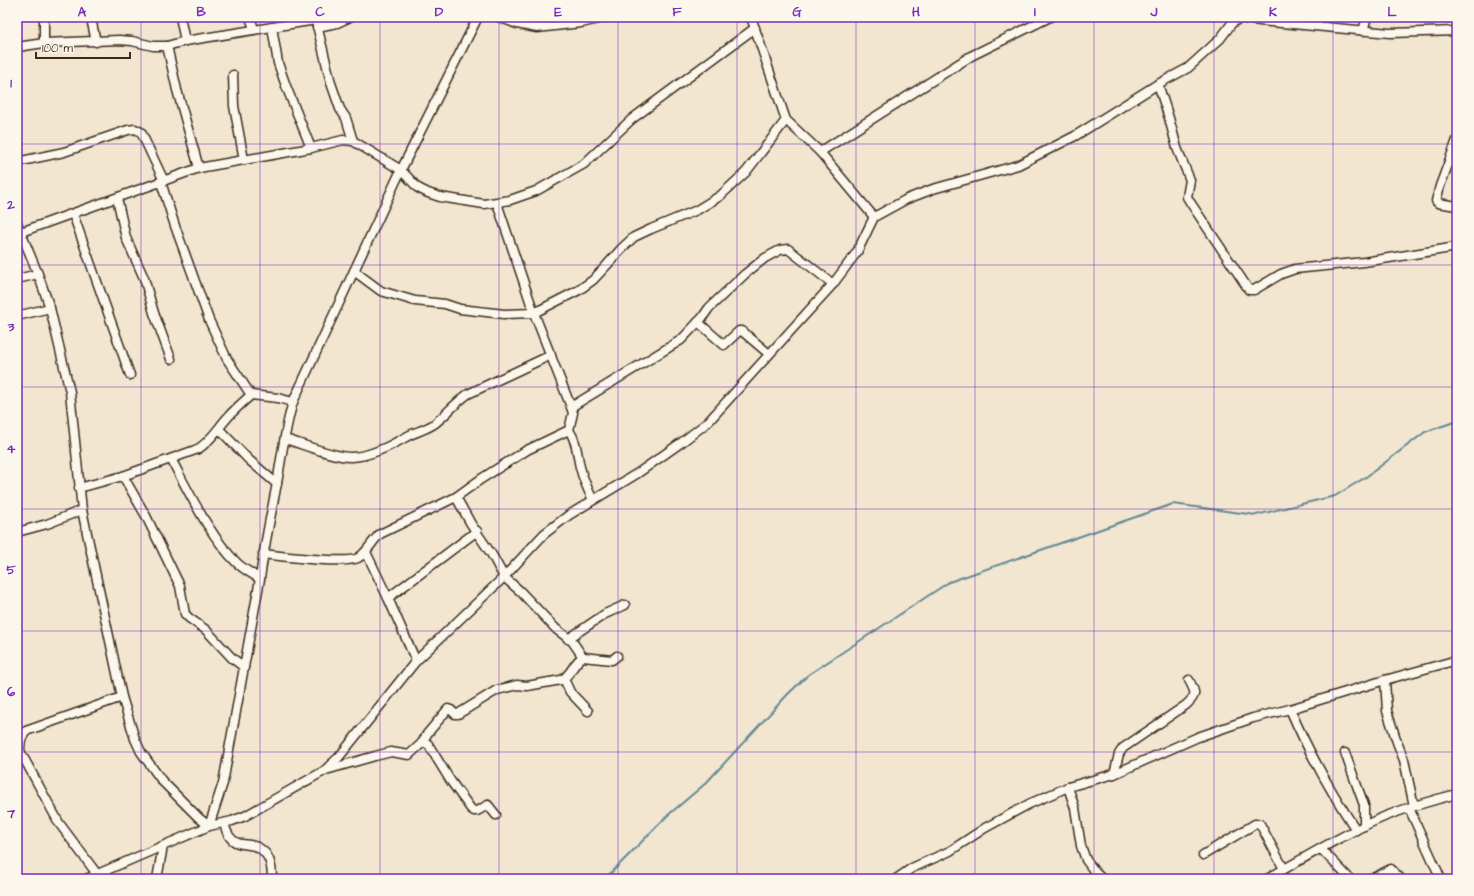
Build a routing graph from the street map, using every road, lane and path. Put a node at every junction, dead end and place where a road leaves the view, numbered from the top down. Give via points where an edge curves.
1 (44, 17) edge
2 (92, 17) edge
3 (180, 17) edge
4 (250, 17) edge
5 (350, 17) edge
6 (478, 17) edge
7 (498, 17) edge
8 (608, 17) edge
9 (751, 17) edge
10 (1050, 17) edge
11 (1240, 17) edge
12 (1367, 17) edge
13 (1298, 20) edge
14 (316, 21) edge
15 (272, 27) junction
16 (755, 28) junction
17 (254, 29) junction
18 (1457, 30) edge
19 (1363, 31) junction
20 (185, 41) junction
21 (96, 42) junction
22 (44, 43) junction
23 (167, 46) junction
24 (17, 47) edge
25 (233, 75) dead end
26 (1158, 84) junction
27 (786, 120) junction
28 (1457, 140) edge
29 (353, 141) junction
30 (311, 148) junction
31 (820, 152) junction
32 (244, 160) junction
33 (17, 162) edge
34 (199, 168) junction
35 (401, 170) junction
36 (163, 181) junction
37 (117, 198) junction
38 (497, 203) junction
39 (1457, 206) edge
40 (73, 214) junction
41 (874, 217) junction
42 (17, 223) edge
43 (21, 232) junction
44 (1457, 247) edge
45 (354, 271) junction
46 (38, 274) junction
47 (17, 279) edge
48 (833, 284) junction
49 (50, 308) junction
50 (534, 313) junction
51 (17, 316) edge
52 (698, 322) junction
53 (769, 354) junction
54 (551, 355) junction
55 (171, 359) dead end
56 (130, 375) dead end
57 (251, 395) junction
58 (293, 402) junction
59 (571, 407) junction
60 (219, 429) junction
61 (570, 430) junction
62 (285, 439) junction
63 (171, 459) junction
64 (123, 476) junction
65 (277, 484) junction
66 (79, 488) junction
67 (456, 497) junction
68 (593, 500) junction
69 (82, 510) junction
70 (477, 531) junction
71 (17, 532) edge
72 (366, 552) junction
73 (263, 554) junction
74 (504, 577) junction
75 (260, 579) junction
76 (388, 598) junction
77 (625, 605) dead end
78 (568, 639) junction
79 (617, 656) dead end
80 (583, 657) junction
81 (1457, 660) edge
82 (416, 661) junction
83 (244, 667) junction
84 (564, 679) junction
85 (1189, 680) dead end
86 (1385, 680) junction
87 (122, 697) junction
88 (1290, 709) junction
89 (588, 711) dead end
90 (422, 743) junction
91 (1345, 753) dead end
92 (324, 771) junction
93 (1114, 774) junction
94 (1068, 787) junction
95 (1457, 794) edge
96 (1411, 807) junction
97 (496, 815) dead end
98 (224, 823) junction
99 (209, 826) junction
100 (1364, 826) junction
101 (1356, 830) junction
102 (163, 846) junction
103 (1321, 849) junction
104 (1203, 855) dead end
105 (1282, 873) edge
106 (97, 874) junction
107 (86, 879) edge
108 (157, 879) edge
109 (272, 879) edge
110 (896, 879) edge
111 (1102, 879) edge
112 (1267, 879) edge
113 (1350, 879) edge
114 (1371, 879) edge
115 (1401, 879) edge
116 (1441, 879) edge

1 - 22 street
2 - 21 street
3 - 20 street
4 - 17 street
5 - 14 street via 337,23
6 - 35 street
7 - 8 street via 537,28
9 - 16 street
10 - 31 street via 971,56
11 - 13 street via 1260,21
11 - 26 street via 1232,23 1220,40 1188,68
12 - 19 street
13 - 19 street
14 - 15 street
14 - 29 street via 331,84
15 - 17 street
15 - 30 street via 280,69
16 - 27 street
16 - 38 street via 632,119 584,164 536,191
17 - 20 street
18 - 19 street via 1390,34
20 - 23 street
21 - 22 street
21 - 23 street via 132,41
22 - 24 street
23 - 34 street
25 - 32 street via 234,106
26 - 41 street via 1075,136 1018,165 933,189 907,199
26 - 44 street via 1177,148 1190,180 1187,197 1249,290 1254,290 1295,269 1364,262
27 - 31 street
27 - 50 street via 746,172 720,196 697,210 634,237 593,280
28 - 39 street via 1436,201
29 - 30 street via 343,140
29 - 35 street
30 - 32 street
31 - 41 street
32 - 34 street
33 - 36 street via 64,152 135,129 141,132
34 - 36 street
35 - 38 street via 418,188 440,197 484,204
35 - 45 street
36 - 37 street
36 - 57 street via 175,226 209,320 227,359
37 - 40 street
37 - 55 street via 126,238 144,278
38 - 50 street
40 - 43 street
40 - 56 street
41 - 48 street via 857,252
42 - 43 street
43 - 46 street
45 - 50 street via 381,291 415,301 504,314
45 - 58 street
46 - 47 street
46 - 49 street
48 - 52 street via 788,249 780,250 745,274
48 - 53 street
49 - 51 street
49 - 66 street via 70,392
50 - 54 street
52 - 53 street via 724,345 742,331
52 - 59 street via 681,340
53 - 68 street via 708,422 638,473
54 - 59 street
54 - 62 street via 468,394 424,430 364,455 340,456
57 - 58 street
57 - 60 street
58 - 62 street
59 - 61 street
60 - 63 street via 205,445
60 - 65 street
61 - 67 street via 527,450
61 - 68 street via 575,438 586,487
62 - 65 street
63 - 64 street
63 - 75 street via 224,548 238,565
64 - 66 street
64 - 83 street via 146,516 180,586 185,614 206,630
65 - 73 street
66 - 69 street
67 - 70 street via 470,524
67 - 72 street via 380,534
68 - 74 street via 544,534
69 - 71 street via 47,524
69 - 87 street
70 - 74 street
70 - 76 street
72 - 73 street via 356,559 339,561
72 - 76 street
73 - 75 street
74 - 78 street
74 - 82 street
75 - 83 street
76 - 82 street
77 - 78 street via 605,614
78 - 80 street
79 - 80 street via 612,660
80 - 84 street
81 - 86 street
82 - 92 street via 339,758
83 - 99 street via 223,783
84 - 89 street via 570,692
84 - 90 street via 497,690 458,714 448,709
85 - 93 street via 1194,689 1194,698 1124,748 1119,754
86 - 88 street
86 - 96 street via 1387,711 1404,760
87 - 99 street via 141,752 162,781
87 - 106 street via 26,731 20,743 20,750 58,823
88 - 93 street via 1253,718 1198,737
88 - 101 street via 1341,808
90 - 92 street via 409,755 391,752
90 - 97 street via 428,744 474,812 488,805
91 - 100 street via 1364,805
92 - 98 street via 245,816
93 - 94 street
94 - 110 street via 1029,804 950,851 912,868
94 - 111 street via 1086,860
95 - 96 street
96 - 100 street
96 - 116 street
98 - 99 street
98 - 109 street via 231,838 238,843 257,847 268,857
99 - 102 street
100 - 101 street
101 - 103 street
102 - 106 street
102 - 108 street
103 - 105 street
103 - 113 street
104 - 105 street via 1255,824 1260,824
105 - 112 street
106 - 107 street
114 - 115 street via 1391,869

